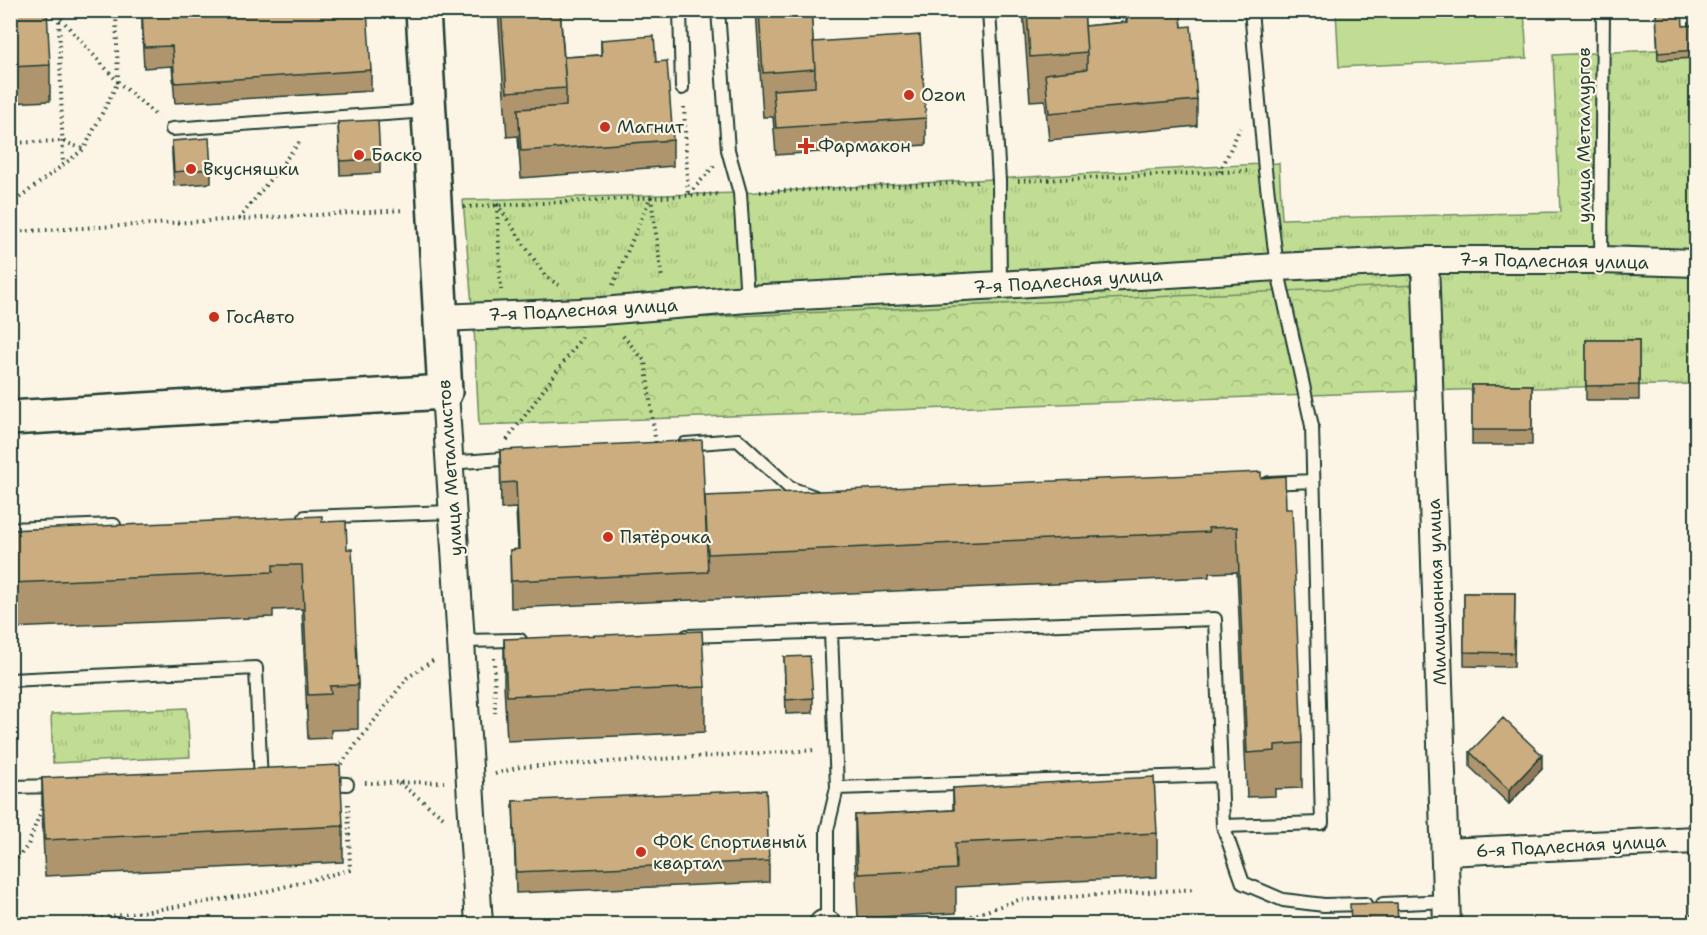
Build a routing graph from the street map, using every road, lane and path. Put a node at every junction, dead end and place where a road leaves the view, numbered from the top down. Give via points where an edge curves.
1 (53, 10) edge
2 (63, 10) edge
3 (116, 10) edge
4 (423, 10) edge
5 (680, 10) edge
6 (718, 10) edge
7 (989, 10) edge
8 (1251, 10) edge
9 (1603, 10) edge
10 (59, 17) junction
11 (118, 82) junction
12 (682, 88) joint
13 (1257, 92) junction
14 (429, 111) junction
15 (316, 119) junction
16 (171, 129) joint
17 (62, 141) junction
18 (10, 143) edge
19 (84, 149) junction
20 (728, 150) junction
21 (63, 165) junction
22 (1265, 170) junction
23 (1220, 172) junction
24 (999, 181) junction
25 (740, 193) junction
26 (688, 195) junction
27 (651, 196) junction
28 (497, 204) junction
29 (10, 205) edge
30 (434, 208) junction
31 (238, 219) junction
32 (10, 232) edge
33 (1425, 260) junction
34 (1601, 260) junction
35 (1696, 263) edge
36 (1277, 267) junction
37 (1000, 285) junction
38 (747, 299) junction
39 (665, 306) junction
40 (602, 311) junction
41 (502, 316) junction
42 (441, 318) junction
43 (445, 392) junction
44 (10, 418) edge
45 (656, 447) joint
46 (527, 457) edge
47 (492, 460) junction
48 (449, 464) junction
49 (1313, 481) junction
50 (1253, 484) edge
51 (823, 500) edge
52 (452, 512) junction
53 (297, 518) edge
54 (130, 525) edge
55 (10, 529) edge
56 (831, 633) junction
57 (680, 636) edge
58 (529, 640) edge
59 (461, 641) junction
60 (494, 641) junction
61 (10, 680) edge
62 (495, 718) dead end
63 (835, 749) junction
64 (495, 763) dead end
65 (495, 774) junction
66 (1221, 775) junction
67 (470, 782) junction
68 (320, 783) joint
69 (399, 783) junction
70 (260, 784) edge
71 (347, 784) junction
72 (50, 786) junction
73 (73, 786) edge
74 (10, 787) edge
75 (837, 788) junction
76 (1222, 826) junction
77 (473, 840) junction
78 (1696, 840) edge
79 (1446, 852) junction
80 (10, 868) edge
81 (1196, 890) dead end
82 (1447, 913) edge
83 (66, 924) edge
84 (479, 924) edge
85 (825, 924) edge

1 - 10 path
2 - 10 path
3 - 11 path
4 - 14 street, улица Металлистов
5 - 12 lane
6 - 20 lane
7 - 24 lane
8 - 13 lane
9 - 34 lane, улица Металлургов
10 - 11 path
10 - 17 path
11 - 16 path
11 - 19 path
12 - 26 path
13 - 22 lane
13 - 23 path
14 - 15 lane
14 - 30 street, улица Металлистов
15 - 16 lane
15 - 31 path
17 - 18 path
17 - 19 path
17 - 21 path
19 - 21 path
20 - 25 lane
20 - 26 path
21 - 29 path
22 - 23 path
22 - 36 lane
23 - 24 path
24 - 25 path
24 - 37 lane
25 - 26 path
25 - 38 lane
26 - 27 path
27 - 28 path
27 - 39 path
27 - 40 path
28 - 30 path
28 - 40 path via 546,277
28 - 41 path
30 - 31 path
30 - 42 street, улица Металлистов
31 - 32 path
33 - 34 street, 7-я Подлесная улица
33 - 36 street, 7-я Подлесная улица
33 - 79 street, Милиционная улица
34 - 35 street, 7-я Подлесная улица
36 - 37 street, 7-я Подлесная улица
36 - 49 lane via 1312,426
37 - 38 street, 7-я Подлесная улица
38 - 39 street, 7-я Подлесная улица
39 - 40 street, 7-я Подлесная улица
40 - 41 street, 7-я Подлесная улица
40 - 45 path via 645,361
40 - 47 path
41 - 42 street, 7-я Подлесная улица
42 - 43 street, улица Металлистов
43 - 44 street
43 - 48 street, улица Металлистов
45 - 51 lane via 738,440 790,488
46 - 47 lane
47 - 48 lane
48 - 52 street, улица Металлистов
49 - 50 lane
49 - 76 lane via 1322,824
52 - 53 lane
52 - 59 street, улица Металлистов
54 - 55 lane
56 - 57 lane
56 - 63 lane
56 - 66 lane via 1215,619
58 - 60 lane
59 - 60 lane
59 - 67 street, улица Металлистов
59 - 68 path via 407,678
60 - 62 path
61 - 70 lane via 256,668
63 - 65 path via 520,767
63 - 75 lane
64 - 65 path
65 - 67 path
66 - 75 lane
66 - 76 lane
67 - 69 path
67 - 77 street, улица Металлистов
68 - 71 lane
69 - 71 path
69 - 77 path
71 - 83 path via 350,870 256,894
72 - 73 lane
72 - 74 lane
72 - 80 path via 28,845
75 - 85 lane via 827,830
76 - 82 lane via 1243,883 1284,900
77 - 84 street, улица Металлистов
78 - 79 street, 6-я Подлесная улица
79 - 82 street, Милиционная улица
81 - 85 path via 1018,900 958,921

